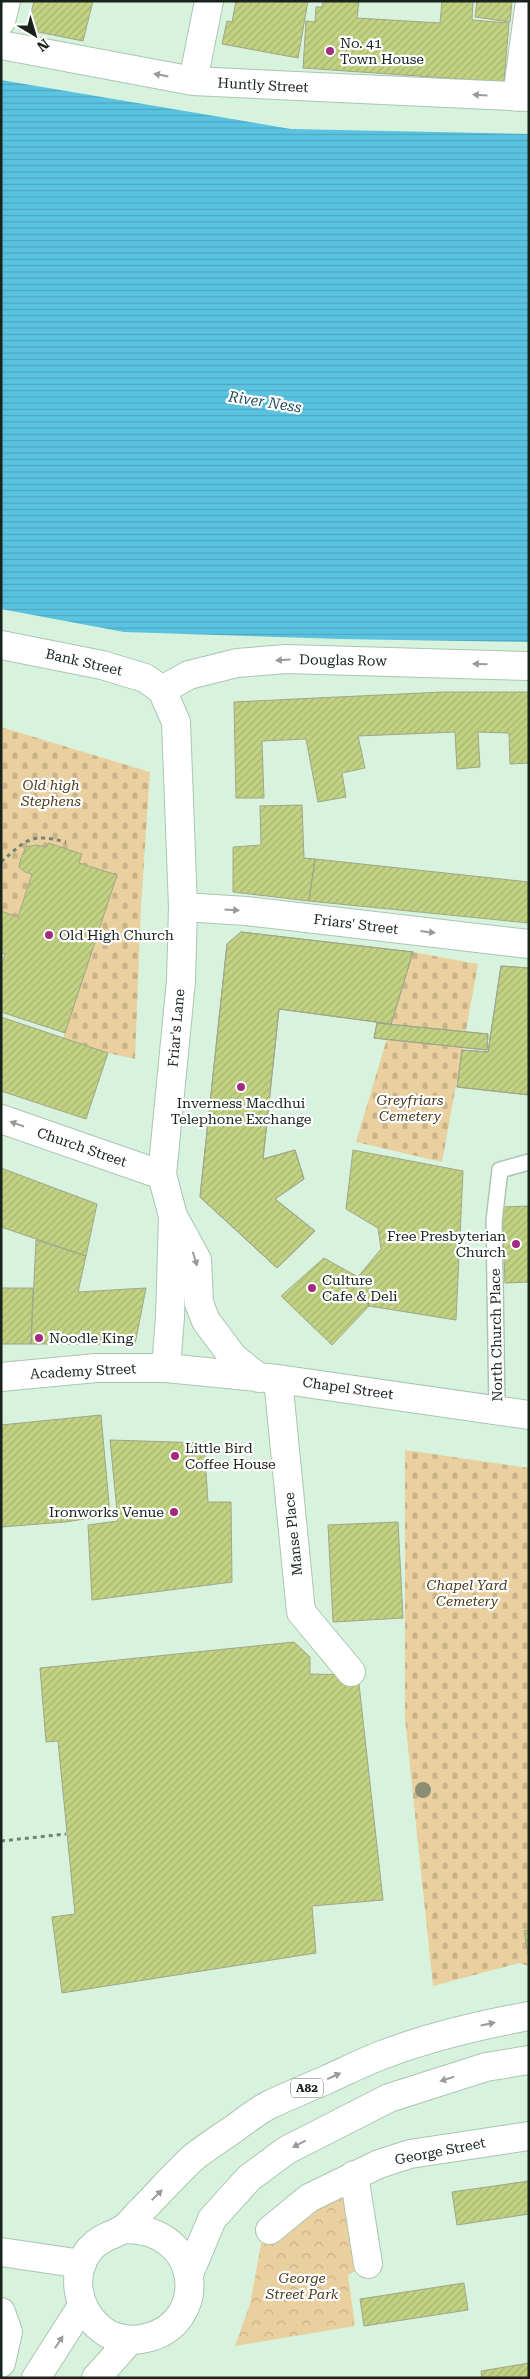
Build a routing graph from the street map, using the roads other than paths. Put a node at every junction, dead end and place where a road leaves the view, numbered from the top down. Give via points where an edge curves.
1 (6, 1) edge
2 (209, 1) edge
3 (529, 8) edge
4 (1, 21) edge
5 (1, 46) edge
6 (193, 81) junction
7 (523, 97) edge
8 (1, 645) edge
9 (529, 666) edge
10 (162, 690) junction
11 (183, 907) junction
12 (529, 944) edge
13 (1, 1119) edge
14 (529, 1162) edge
15 (162, 1174) junction
16 (173, 1216) junction
17 (166, 1368) junction
18 (1, 1377) edge
19 (268, 1378) junction
20 (497, 1410) junction
21 (529, 1415) edge
22 (351, 1672) dead end
23 (529, 2016) edge
24 (529, 2060) edge
25 (529, 2136) edge
26 (354, 2175) junction
27 (123, 2229) junction
28 (270, 2230) dead end
29 (1, 2252) edge
30 (82, 2264) junction
31 (368, 2264) dead end
32 (189, 2274) junction
33 (82, 2306) junction
34 (1, 2312) edge
35 (130, 2340) junction
36 (1, 2363) edge
37 (36, 2378) edge
38 (96, 2378) edge

1 - 4 main road
2 - 6 main road
3 - 7 main road
6 -> 5 main road, Huntly Street
7 -> 6 main road, Huntly Street
8 - 10 main road, Bank Street via 102,664 145,678
9 -> 10 main road, Douglas Row via 286,659 237,663 189,675
10 - 11 main road, Friar's Lane via 176,722
11 -> 12 main road, Friars' Street via 246,911
11 - 15 main road, Friar's Lane via 180,981
15 -> 13 main road, Church Street
14 - 20 lane, North Church Place via 500,1170 494,1221
15 - 16 main road, Friar's Lane
16 - 17 main road, Friar's Lane
16 -> 19 main road via 198,1260 199,1303 206,1321 233,1357
17 - 18 main road, Academy Street via 96,1368
17 - 19 main road, Chapel Street
19 - 20 main road, Chapel Street
19 - 22 main road, Manse Place via 301,1612
20 - 21 main road, Chapel Street
27 -> 23 main road, A82 via 195,2156 267,2106 383,2055 482,2025
24 -> 32 main road via 486,2067 389,2098 287,2150 249,2178 212,2219
25 - 26 main road, George Street via 410,2154
26 - 28 main road, George Street via 309,2198
26 - 31 main road
27 - 30 main road, A82 via 106,2236 92,2248
27 - 32 main road via 141,2229 158,2234 183,2258
29 - 30 main road
30 - 33 main road via 78,2278
32 - 35 main road via 189,2291 175,2322 162,2332
33 - 35 main road via 90,2320 102,2330
37 -> 33 main road
34 - 36 main road via 8,2332
35 - 38 main road

